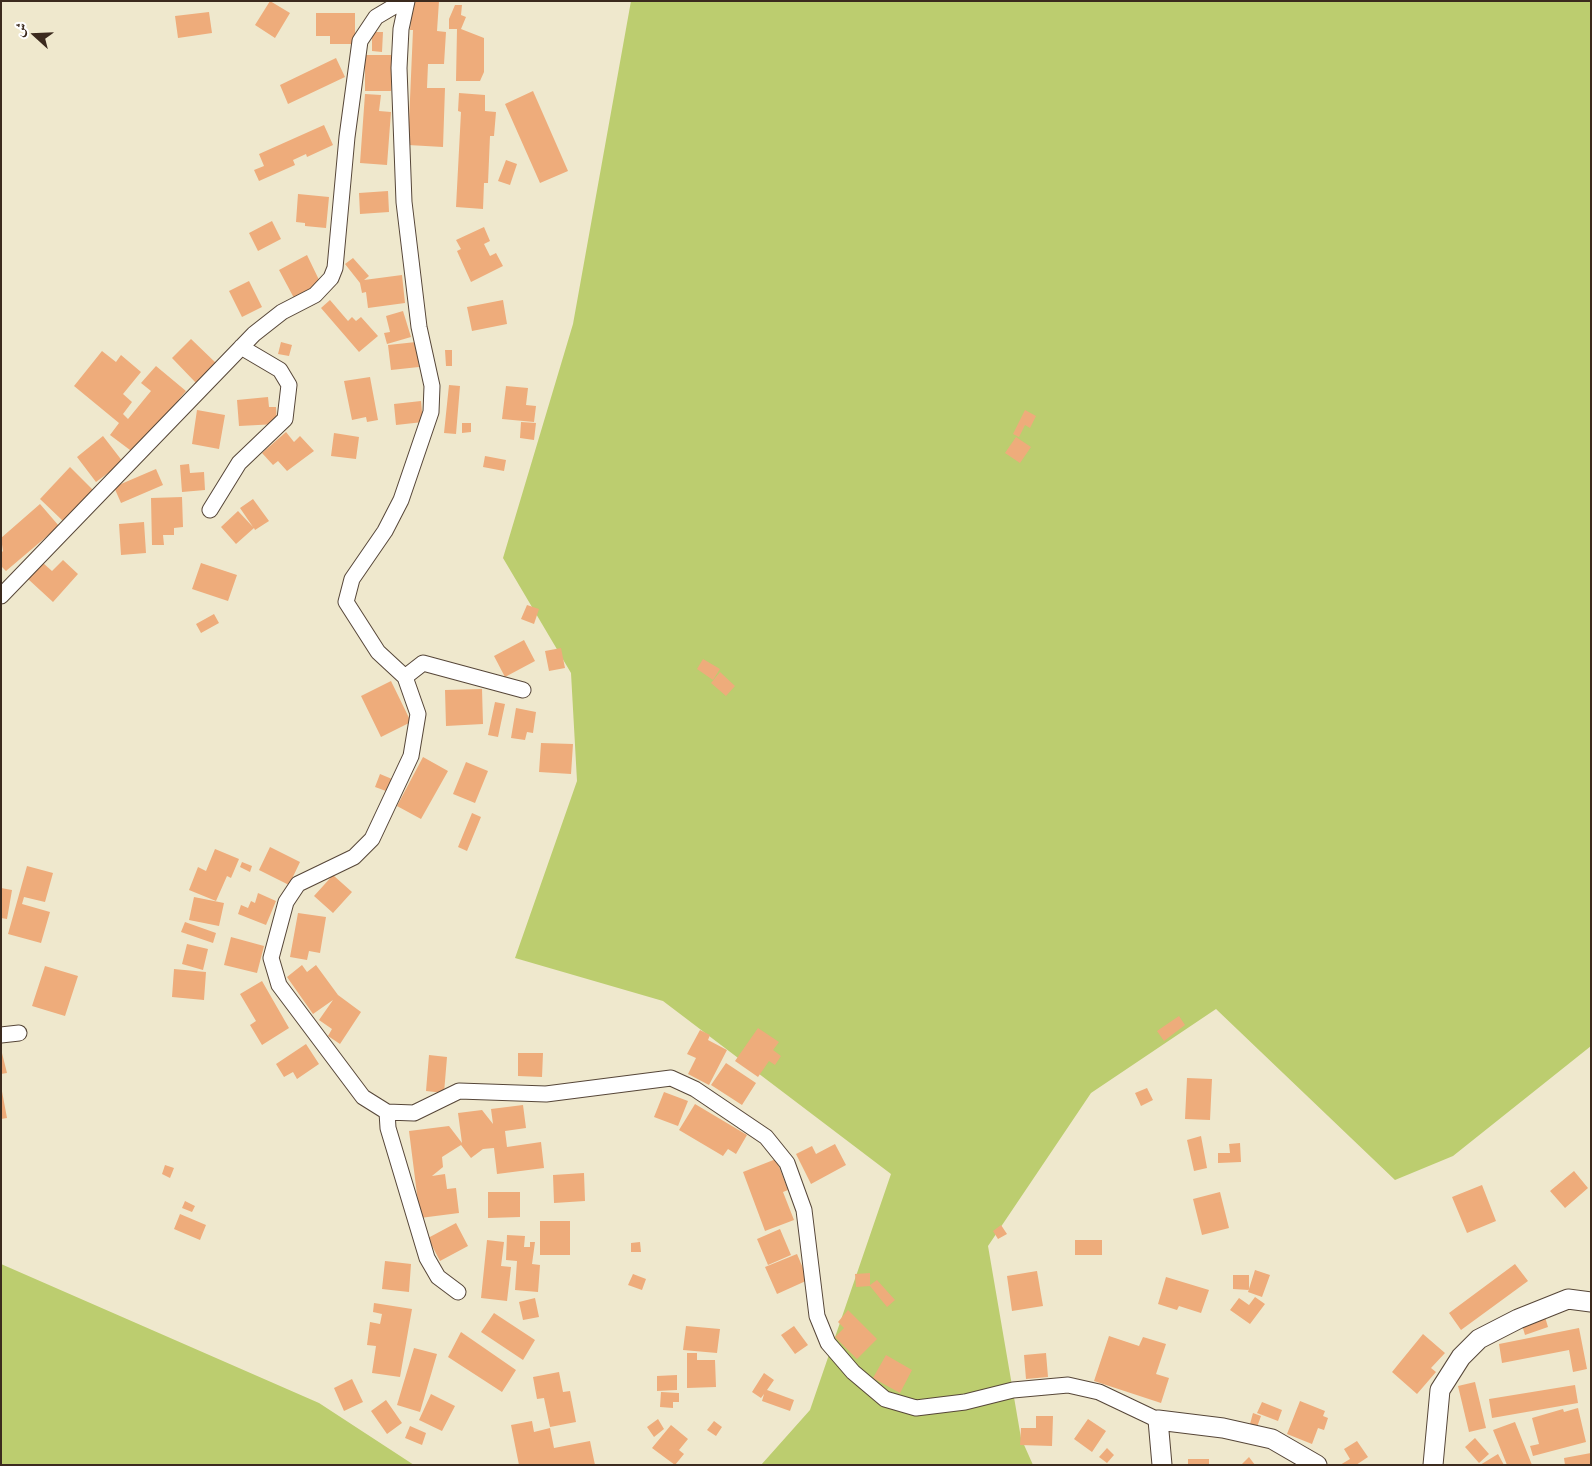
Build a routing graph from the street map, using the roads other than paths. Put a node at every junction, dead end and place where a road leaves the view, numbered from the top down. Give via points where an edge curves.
1 (403, 1) edge
2 (407, 1) edge
3 (241, 347) junction
4 (210, 510) dead end
5 (1, 596) edge
6 (405, 677) junction
7 (524, 690) dead end
8 (19, 1033) dead end
9 (1, 1035) edge
10 (387, 1112) junction
11 (458, 1292) dead end
12 (1591, 1302) edge
13 (1158, 1420) junction
14 (1162, 1465) edge
15 (1317, 1465) edge
16 (1433, 1465) edge

1 - 3 street via 376,17 360,41 335,268 331,278 315,295 282,312
2 - 6 street via 399,68 404,193 419,327 432,386 431,412 401,500 386,531 352,579 346,602 378,652
3 - 4 street via 280,370 289,385 285,419 239,463
3 - 5 street
6 - 7 street via 424,664
6 - 10 street via 418,714 411,756 372,839 354,857 298,884 286,902 271,958 279,985 364,1097
8 - 9 street
10 - 11 street via 388,1128 427,1258 438,1277
10 - 13 street via 414,1113 460,1091 546,1094 671,1078 695,1089 766,1137 787,1163 804,1210 818,1316 828,1343 853,1372 885,1400 916,1408 965,1402 1013,1390 1068,1385 1099,1392
12 - 16 street via 1568,1299 1518,1319 1479,1339 1461,1357 1440,1390
13 - 14 street
13 - 15 street via 1223,1428 1272,1439

